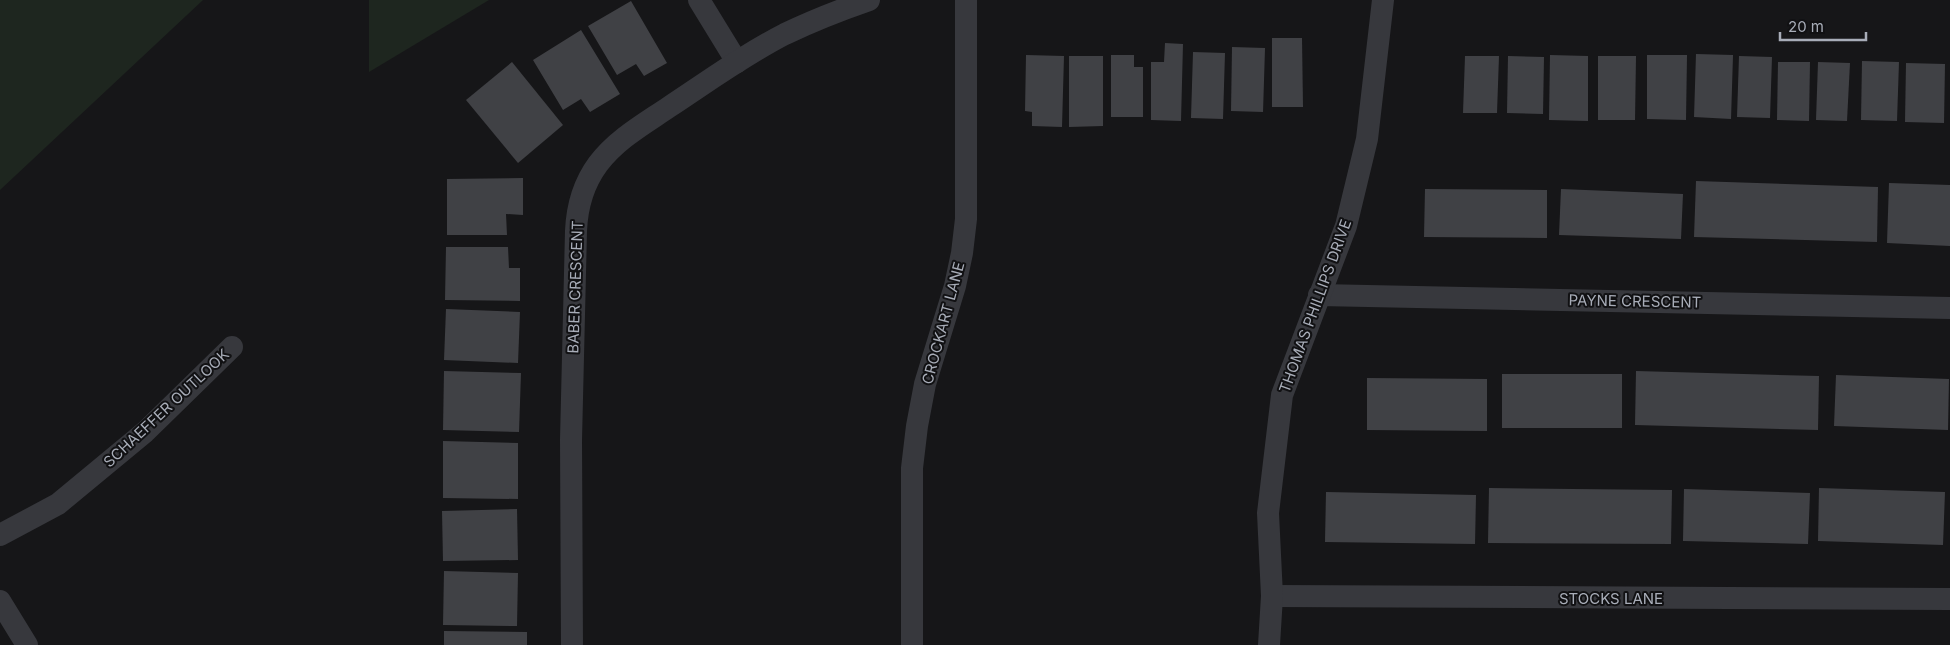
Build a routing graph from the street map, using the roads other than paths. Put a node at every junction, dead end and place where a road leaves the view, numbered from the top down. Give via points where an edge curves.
1 (699, 0) edge
2 (869, 0) edge
3 (966, 0) edge
4 (1382, 0) edge
5 (737, 62) junction
6 (1319, 295) junction
7 (1950, 308) edge
8 (232, 347) dead end
9 (0, 535) edge
10 (1272, 596) junction
11 (1950, 599) edge
12 (0, 601) edge
13 (27, 645) edge
14 (572, 645) edge
15 (912, 645) edge
16 (1269, 645) edge

1 - 5 street
2 - 5 street, BABER CRESCENT via 784,35
3 - 15 street, CROCKART LANE via 966,219 955,286 925,384 916,434 912,468
4 - 6 street, THOMAS PHILLIPS DRIVE via 1367,139 1346,226
5 - 14 street, BABER CRESCENT via 619,141 595,168 580,201 576,231 571,440
6 - 7 street, PAYNE CRESCENT
6 - 10 street, THOMAS PHILLIPS DRIVE via 1282,395 1268,513
8 - 9 street, SCHAEFFER OUTLOOK via 145,432 58,504
10 - 11 street, STOCKS LANE
10 - 16 street, THOMAS PHILLIPS DRIVE
12 - 13 street

